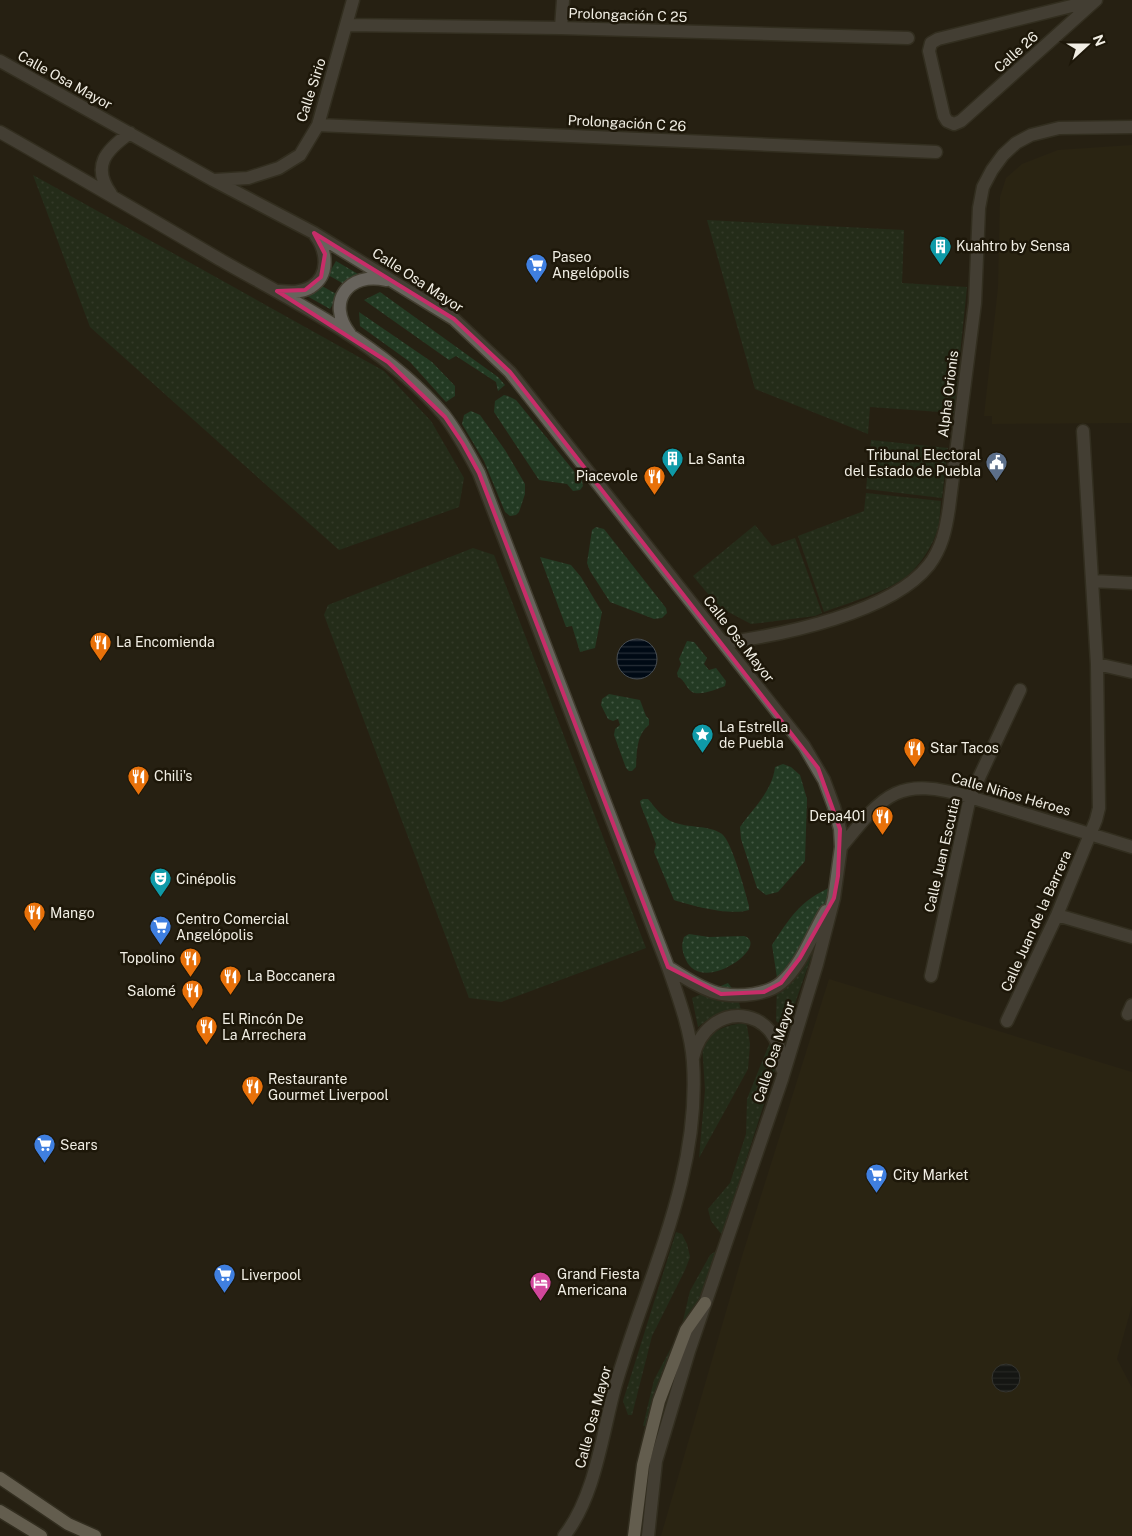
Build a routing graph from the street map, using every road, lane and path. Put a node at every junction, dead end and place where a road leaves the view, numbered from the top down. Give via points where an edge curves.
1 (353, 0) edge
2 (562, 0) edge
3 (1096, 0) edge
4 (347, 25) junction
5 (561, 28) junction
6 (908, 38) dead end
7 (0, 61) edge
8 (318, 124) junction
9 (1132, 127) edge
10 (0, 132) edge
11 (130, 133) junction
12 (936, 152) dead end
13 (213, 180) junction
14 (112, 196) junction
15 (314, 232) junction
16 (393, 282) junction
17 (277, 291) junction
18 (352, 336) junction
19 (1083, 431) dead end
20 (1092, 582) junction
21 (1132, 583) edge
22 (723, 644) junction
23 (1097, 664) junction
24 (1132, 672) edge
25 (1020, 690) dead end
26 (970, 797) junction
27 (1091, 834) junction
28 (841, 847) junction
29 (1132, 847) edge
30 (834, 898) junction
31 (1057, 915) junction
32 (1132, 937) edge
33 (668, 967) junction
34 (931, 976) dead end
35 (1007, 1021) dead end
36 (693, 1060) junction
37 (782, 1079) junction
38 (705, 1303) junction
39 (0, 1478) edge
40 (0, 1511) edge
41 (40, 1536) edge
42 (95, 1536) edge
43 (564, 1536) edge
44 (634, 1536) edge
45 (648, 1536) edge

1 - 4 street, Calle Sirio
2 - 5 street
3 - 3 street, Calle 26 via 961,121 954,124 947,121 929,51 931,43
4 - 5 street, Prolongación C 25
4 - 8 street, Calle Sirio
5 - 6 street, Prolongación C 25
7 - 11 street, Calle Osa Mayor
8 - 12 street, Prolongación C 26
8 - 13 street, Calle Sirio via 300,155 279,168 248,178
9 - 22 street, Alpha Orionis via 1043,131 1016,143 1003,155 983,187 977,280 949,508 945,532 928,565 904,588 881,601 804,628
10 - 14 street, Calle Osa Mayor
11 - 13 street, Calle Osa Mayor
11 - 14 street via 112,146 103,161 103,179
13 - 15 street, Calle Osa Mayor
14 - 17 street, Calle Osa Mayor
15 - 16 street, Calle Osa Mayor
15 - 17 street via 326,259 321,277 305,290
16 - 18 street via 363,278 347,288 340,300 340,313
16 - 22 street, Calle Osa Mayor via 454,320 510,372
17 - 18 street, Calle Osa Mayor
18 - 33 street, Calle Osa Mayor via 425,395 445,417 479,474
19 - 20 street, Calle Juan de la Barrera
20 - 21 street
20 - 23 street, Calle Juan de la Barrera
22 - 28 street, Calle Osa Mayor via 818,768 834,807
23 - 24 street
23 - 27 street, Calle Juan de la Barrera via 1099,808
25 - 26 street, Calle Juan Escutia
26 - 27 street, Calle Niños Héroes
26 - 28 street, Calle Niños Héroes via 930,788 899,792 876,806
26 - 34 street, Calle Juan Escutia
27 - 29 street, Calle Niños Héroes
27 - 31 street, Calle Juan de la Barrera
28 - 30 street, Calle Osa Mayor
30 - 33 street via 792,971 781,983 764,992 721,994
30 - 37 street, Calle Osa Mayor
31 - 32 street
31 - 35 street, Calle Juan de la Barrera
33 - 36 street, Calle Osa Mayor
36 - 37 street via 699,1041 710,1027 724,1019 746,1016 764,1024 776,1037
36 - 43 street, Calle Osa Mayor via 691,1141 669,1226 615,1386 587,1495
37 - 38 street, Calle Osa Mayor
38 - 44 main road via 686,1330 659,1401 643,1466
38 - 45 street, Calle Osa Mayor via 656,1461
39 - 42 main road via 68,1524
40 - 41 main road

